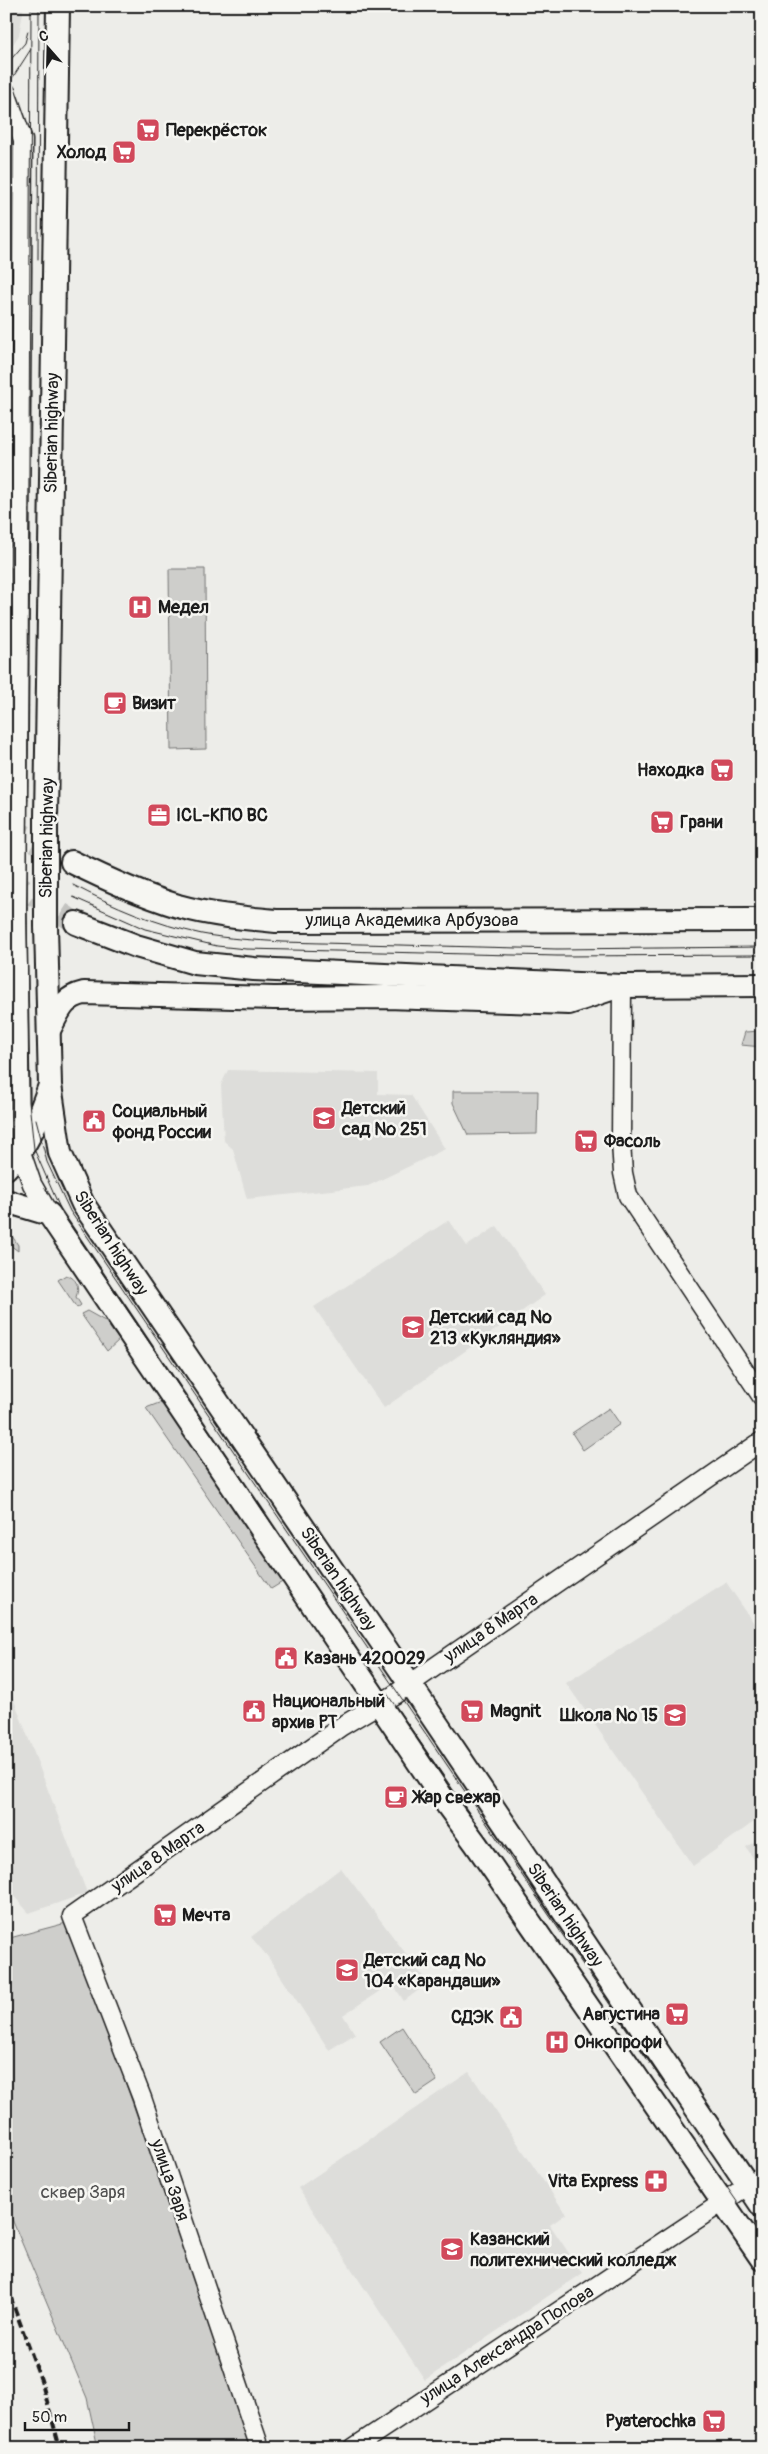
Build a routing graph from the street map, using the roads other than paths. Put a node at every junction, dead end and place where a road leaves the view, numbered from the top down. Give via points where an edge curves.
1 (58, 6) edge
2 (6, 92) edge
3 (72, 862) tunnel mouth
4 (762, 920) edge
5 (76, 923) tunnel mouth
6 (762, 985) edge
7 (622, 986) junction
8 (48, 1031) junction
9 (50, 1085) junction
10 (14, 1160) edge
11 (6, 1201) edge
12 (49, 1214) junction
13 (762, 1397) edge
14 (762, 1441) edge
15 (410, 1684) junction
16 (380, 1704) junction
17 (72, 1916) joint
18 (755, 2181) edge
19 (723, 2203) junction
20 (762, 2206) edge
21 (762, 2259) edge
22 (260, 2448) edge
23 (353, 2448) edge

1 - 8 main road, Siberian highway, bridge via 46,819
2 - 10 street, Siberian highway, bridge via 23,140
3 - 4 main road, улица Академика Арбузова via 178,906 226,916 276,921
5 - 7 main road via 136,946 195,963 254,969
6 - 7 main road
7 - 8 main road via 569,1003 84,994 71,996 62,1005
7 - 13 street via 622,1143 628,1196
8 - 9 main road, Siberian highway
9 - 10 main road via 36,1125
9 - 15 main road, Siberian highway via 60,1153 83,1204
10 - 12 street, Siberian highway
11 - 12 main road
12 - 16 main road, Siberian highway
14 - 15 street, улица 8 Марта
15 - 16 street, улица 8 Марта
15 - 18 main road, Siberian highway
16 - 17 street, улица 8 Марта via 342,1726
16 - 19 main road, Siberian highway
17 - 22 street, улица Заря via 142,2098
18 - 19 street, улица Александра Попова
18 - 20 main road, Siberian highway
19 - 21 main road, Siberian highway
19 - 23 street, улица Александра Попова

